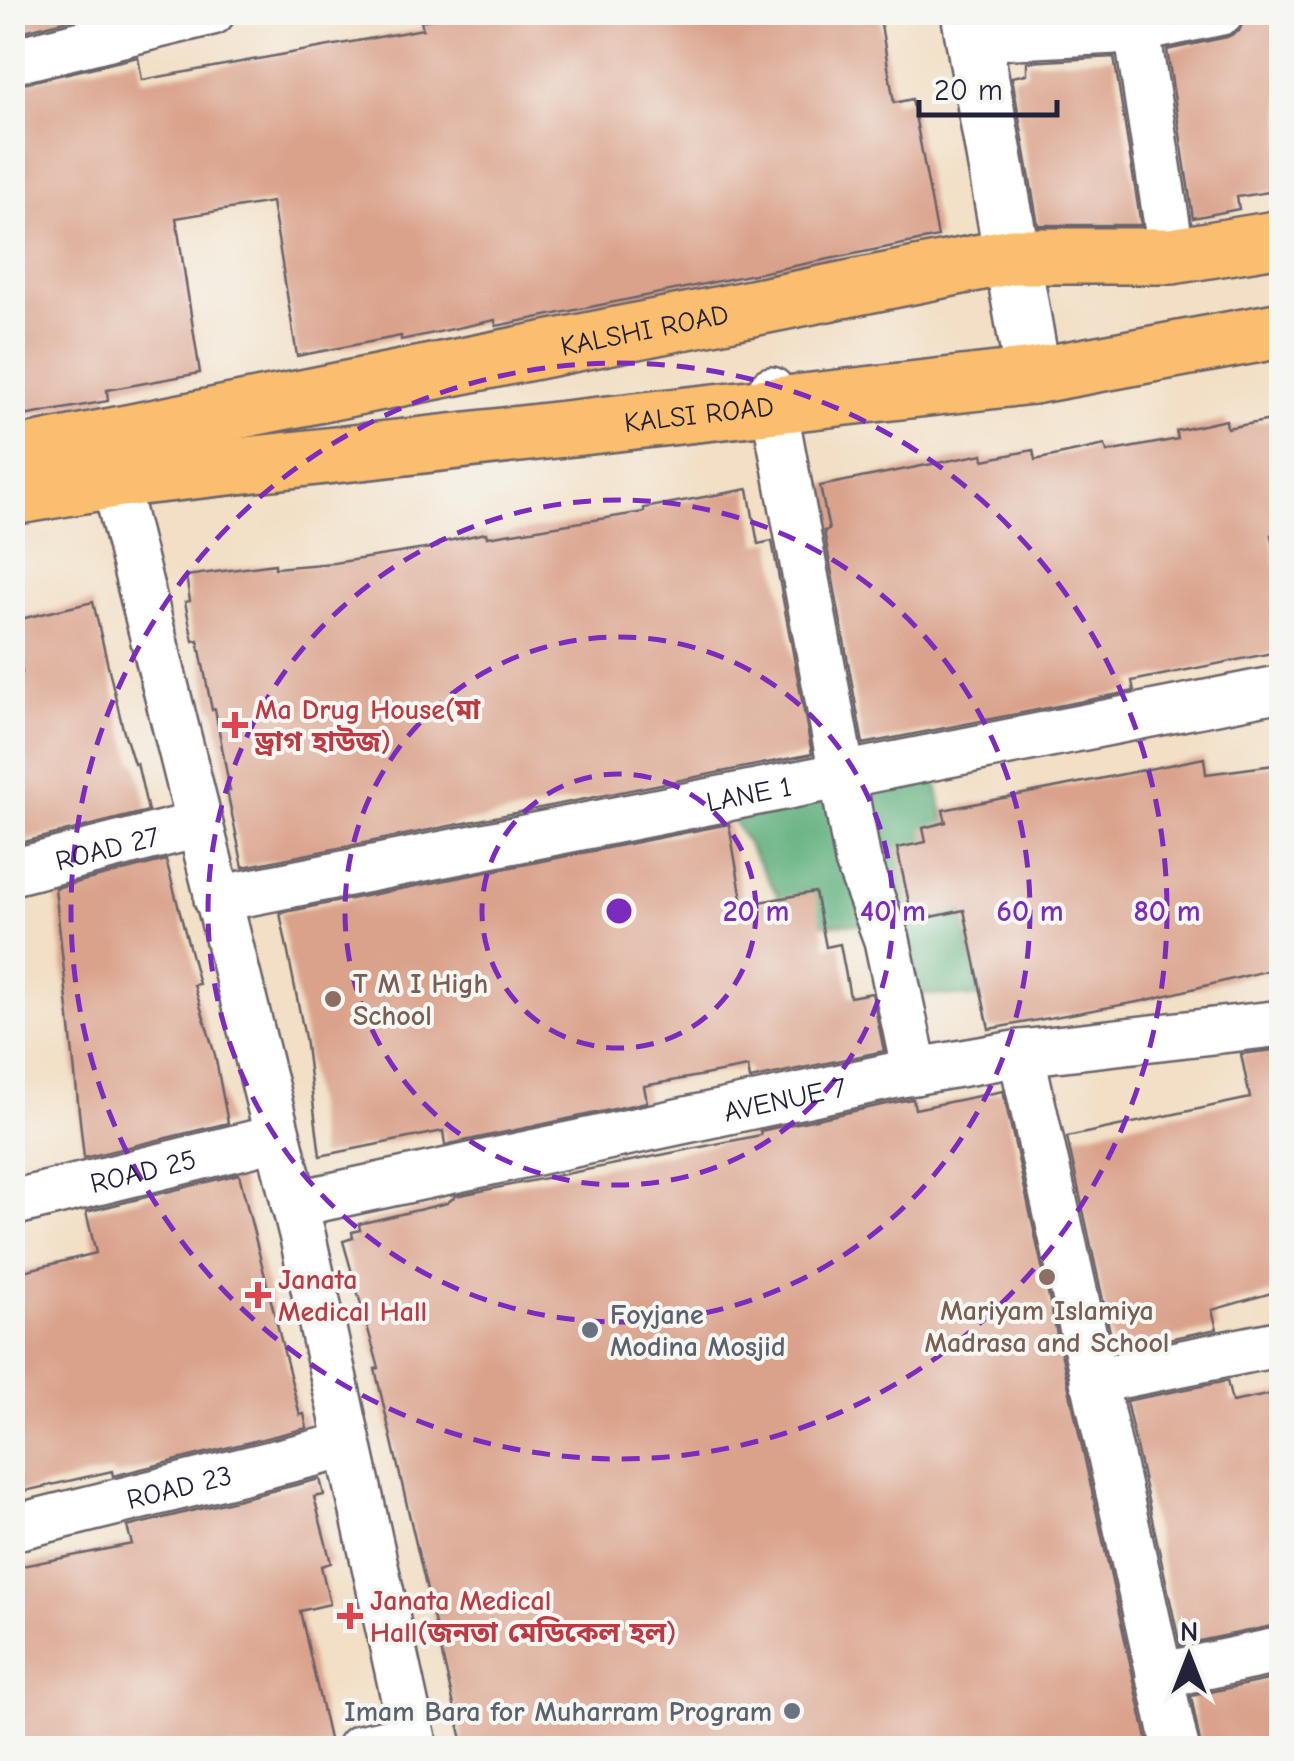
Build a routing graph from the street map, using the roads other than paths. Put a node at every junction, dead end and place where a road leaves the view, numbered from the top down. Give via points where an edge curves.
1 (212, 12) edge
2 (1221, 12) edge
3 (1135, 21) edge
4 (971, 25) edge
5 (12, 61) edge
6 (1282, 238) edge
7 (1012, 256) junction
8 (1172, 256) junction
9 (1282, 330) edge
10 (1032, 376) junction
11 (772, 390) dead end
12 (13, 462) edge
13 (114, 480) junction
14 (1282, 688) edge
15 (843, 775) junction
16 (198, 825) junction
17 (12, 872) edge
18 (217, 899) junction
19 (1282, 1023) edge
20 (1021, 1053) junction
21 (915, 1072) junction
22 (276, 1138) junction
23 (12, 1203) edge
24 (294, 1204) junction
25 (1282, 1343) edge
26 (1093, 1381) junction
27 (348, 1445) junction
28 (12, 1528) edge
29 (1282, 1650) edge
30 (1159, 1676) junction
31 (413, 1742) edge
32 (360, 1748) edge
33 (1176, 1748) edge

1 - 5 street
2 - 3 street
3 - 4 street
3 - 8 street
4 - 7 street
6 - 8 main road, KALSHI ROAD
7 - 8 main road, KALSHI ROAD
7 - 10 street
7 - 12 main road, KALSHI ROAD
9 - 10 main road, KALSI ROAD
10 - 13 main road, KALSI ROAD
11 - 15 street
12 - 13 main road, KALSI ROAD
13 - 16 street
14 - 15 street, LANE 1
15 - 18 street, LANE 1
15 - 21 street via 858,861 887,940
16 - 17 street, ROAD 27
16 - 18 street
18 - 22 street
19 - 20 street, AVENUE 7
20 - 21 street, AVENUE 7
20 - 26 street
21 - 24 street, AVENUE 7
22 - 23 street, ROAD 25
22 - 24 street
24 - 27 street
25 - 26 street
26 - 30 street
27 - 28 street, ROAD 23
27 - 31 street
29 - 30 street
30 - 33 street
31 - 32 street

